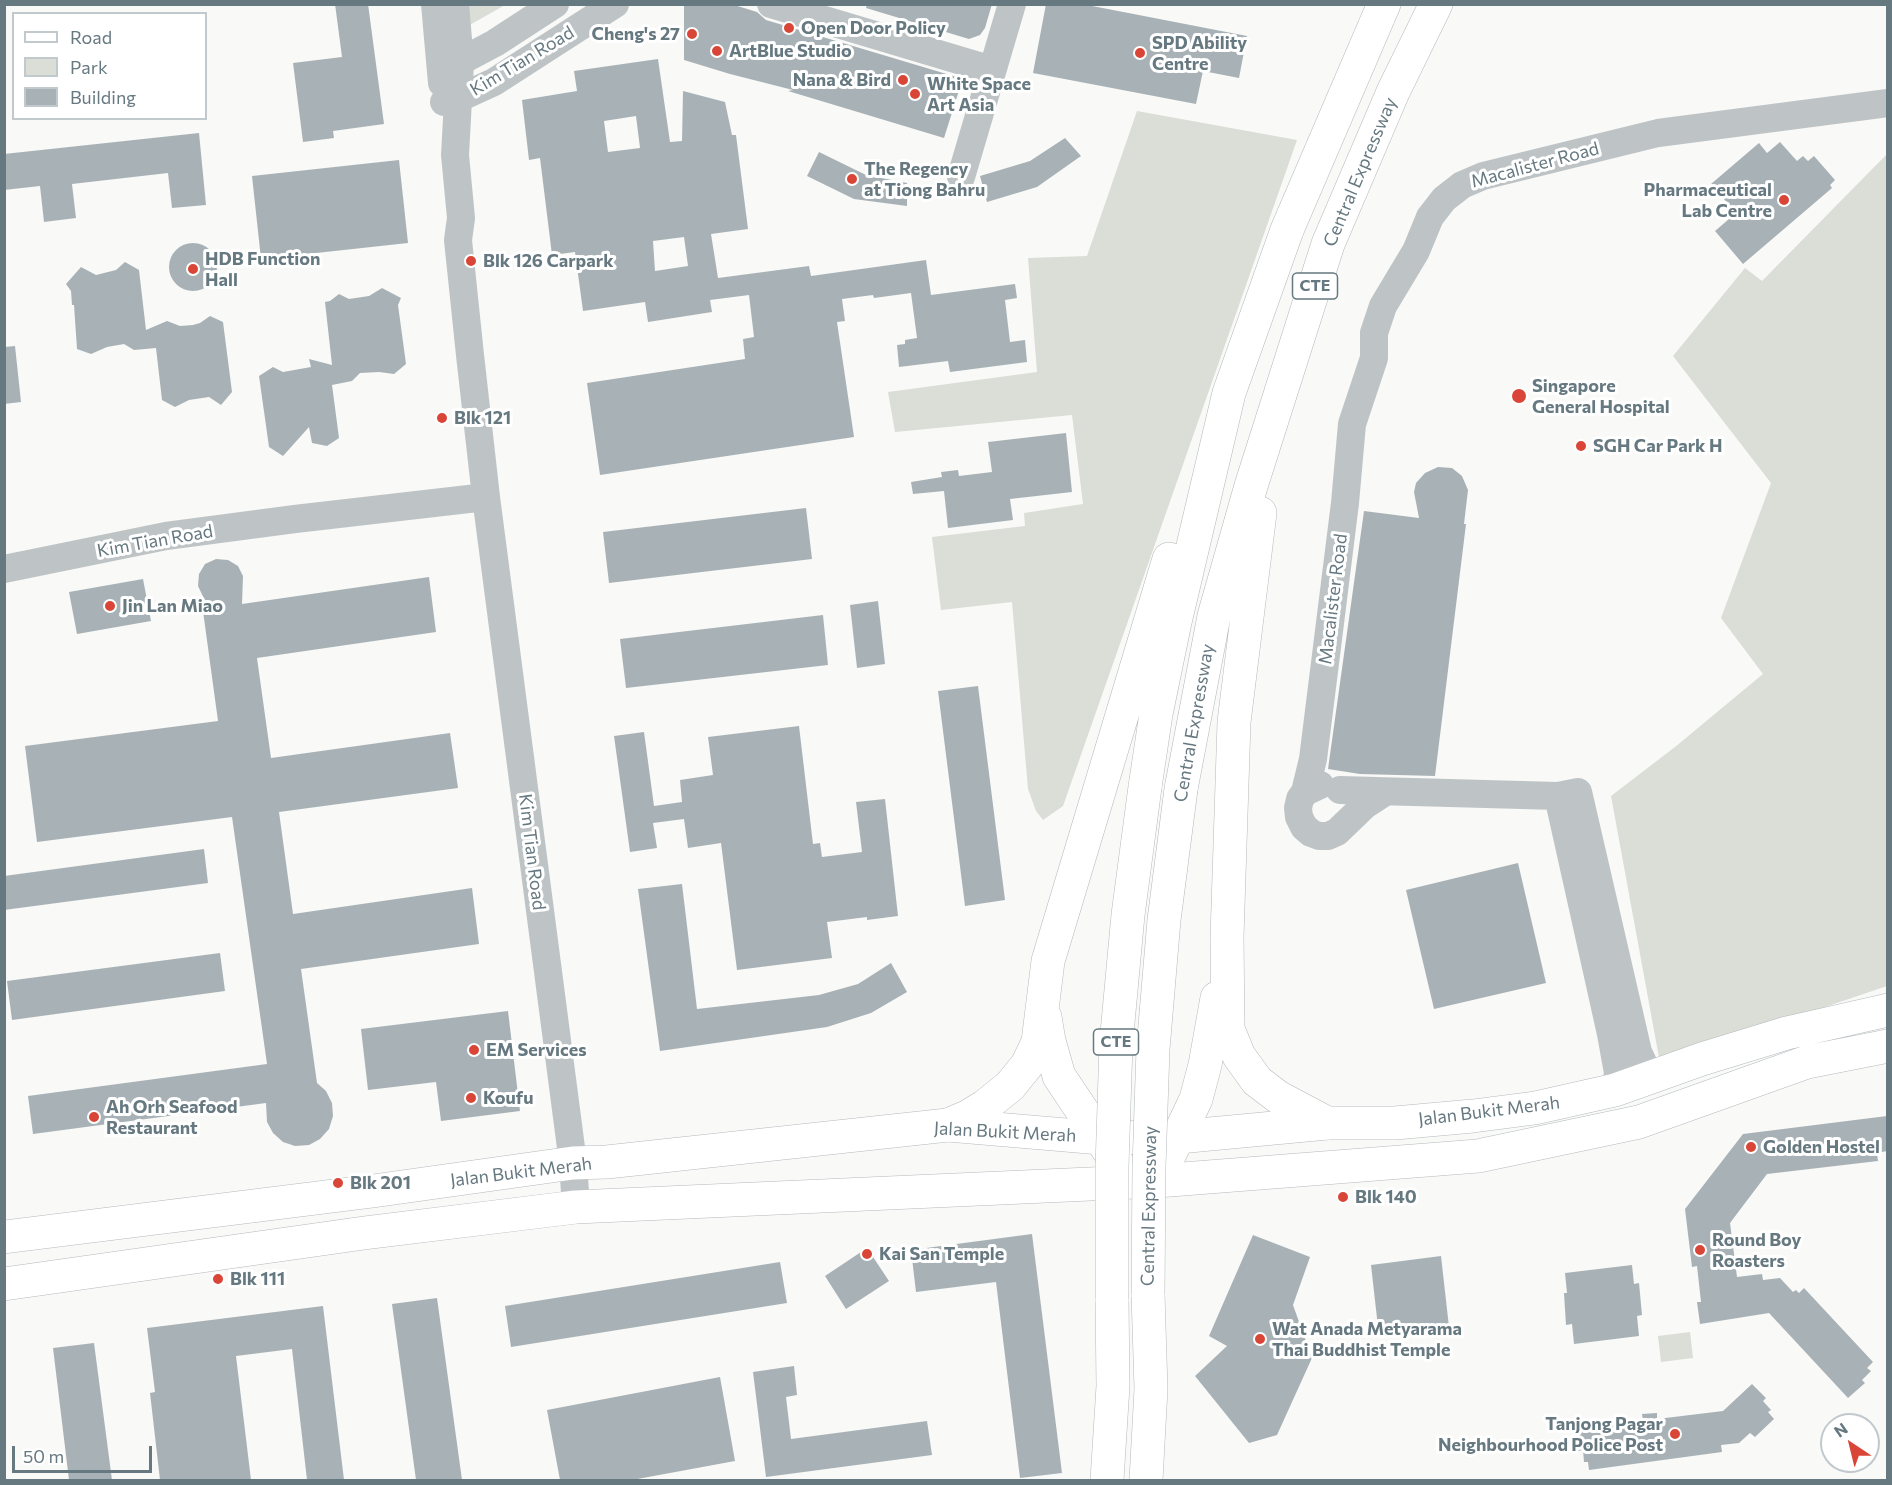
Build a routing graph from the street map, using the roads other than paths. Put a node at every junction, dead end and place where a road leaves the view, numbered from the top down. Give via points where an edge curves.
1 (435, 4) edge
2 (555, 4) edge
3 (615, 4) edge
4 (771, 4) edge
5 (1012, 4) edge
6 (1384, 4) edge
7 (1436, 4) edge
8 (456, 14) edge
9 (495, 43) junction
10 (450, 67) junction
11 (992, 70) junction
12 (452, 100) junction
13 (1887, 103) edge
14 (961, 177) dead end
15 (1229, 393) junction
16 (1251, 486) junction
17 (486, 497) junction
18 (4, 569) edge
19 (1325, 789) junction
20 (1385, 792) junction
21 (1568, 794) junction
22 (1347, 822) junction
23 (1227, 937) junction
24 (1043, 1000) junction
25 (1887, 1010) edge
26 (1887, 1046) edge
27 (1660, 1076) junction
28 (1615, 1090) junction
29 (1327, 1123) junction
30 (948, 1125) junction
31 (1178, 1137) junction
32 (1101, 1138) junction
33 (573, 1163) junction
34 (1143, 1181) junction
35 (576, 1208) junction
36 (4, 1237) edge
37 (4, 1284) edge
38 (1107, 1480) edge
39 (1146, 1480) edge

1 - 10 street, Kim Tian Road
2 - 9 street, Kim Tian Road
3 - 12 street, Kim Tian Road via 494,82
4 - 11 street
5 - 11 street
6 - 15 main road, Central Expressway / CTE via 1287,230
7 - 16 main road, Central Expressway / CTE via 1393,92 1328,244
8 - 9 street via 470,36
8 - 10 street, Kim Tian Road
9 - 10 street, Kim Tian Road
10 - 12 street, Kim Tian Road
11 - 14 street
12 - 17 street, Kim Tian Road via 441,138 449,220 458,240
13 - 19 street, Macalister Road via 1658,133 1483,176 1443,199 1383,306 1374,333 1374,358 1352,424 1313,759
15 - 24 main road via 1178,530 1121,715 1048,961
15 - 38 main road, Central Expressway / CTE, bridge via 1156,714 1128,915 1116,1044 1113,1386
16 - 23 main road via 1260,517 1234,722
16 - 39 main road, Central Expressway / CTE, bridge via 1214,616 1180,789 1164,920 1153,1049 1149,1167 1151,1389
17 - 18 street, Kim Tian Road via 166,536
17 - 33 street, Kim Tian Road
19 - 20 street
19 - 22 street via 1349,804
19 - 22 street, Macalister Road via 1300,799 1299,817 1304,827 1311,833 1328,836
20 - 21 street
20 - 22 street, Macalister Road
21 - 27 street via 1638,1052 1645,1067
21 - 28 street via 1618,1073
23 - 29 main road via 1228,1029 1239,1056 1257,1081 1271,1092
23 - 31 main road via 1205,1065 1196,1099
24 - 30 main road via 1038,1042 1027,1065 986,1106
24 - 32 main road via 1059,1076
25 - 27 main road, Jalan Bukit Merah via 1788,1033
26 - 34 main road, Jalan Bukit Merah via 1807,1062 1640,1122 1478,1156
27 - 28 main road, Jalan Bukit Merah
28 - 29 main road, Jalan Bukit Merah via 1535,1108 1473,1116 1395,1123
29 - 31 main road, Jalan Bukit Merah
30 - 32 main road, Jalan Bukit Merah
30 - 33 main road, Jalan Bukit Merah
31 - 32 main road, Jalan Bukit Merah
31 - 34 main road
32 - 34 main road
33 - 35 street, Kim Tian Road
33 - 36 main road, Jalan Bukit Merah
34 - 35 main road, Jalan Bukit Merah
35 - 37 main road, Jalan Bukit Merah via 364,1233

